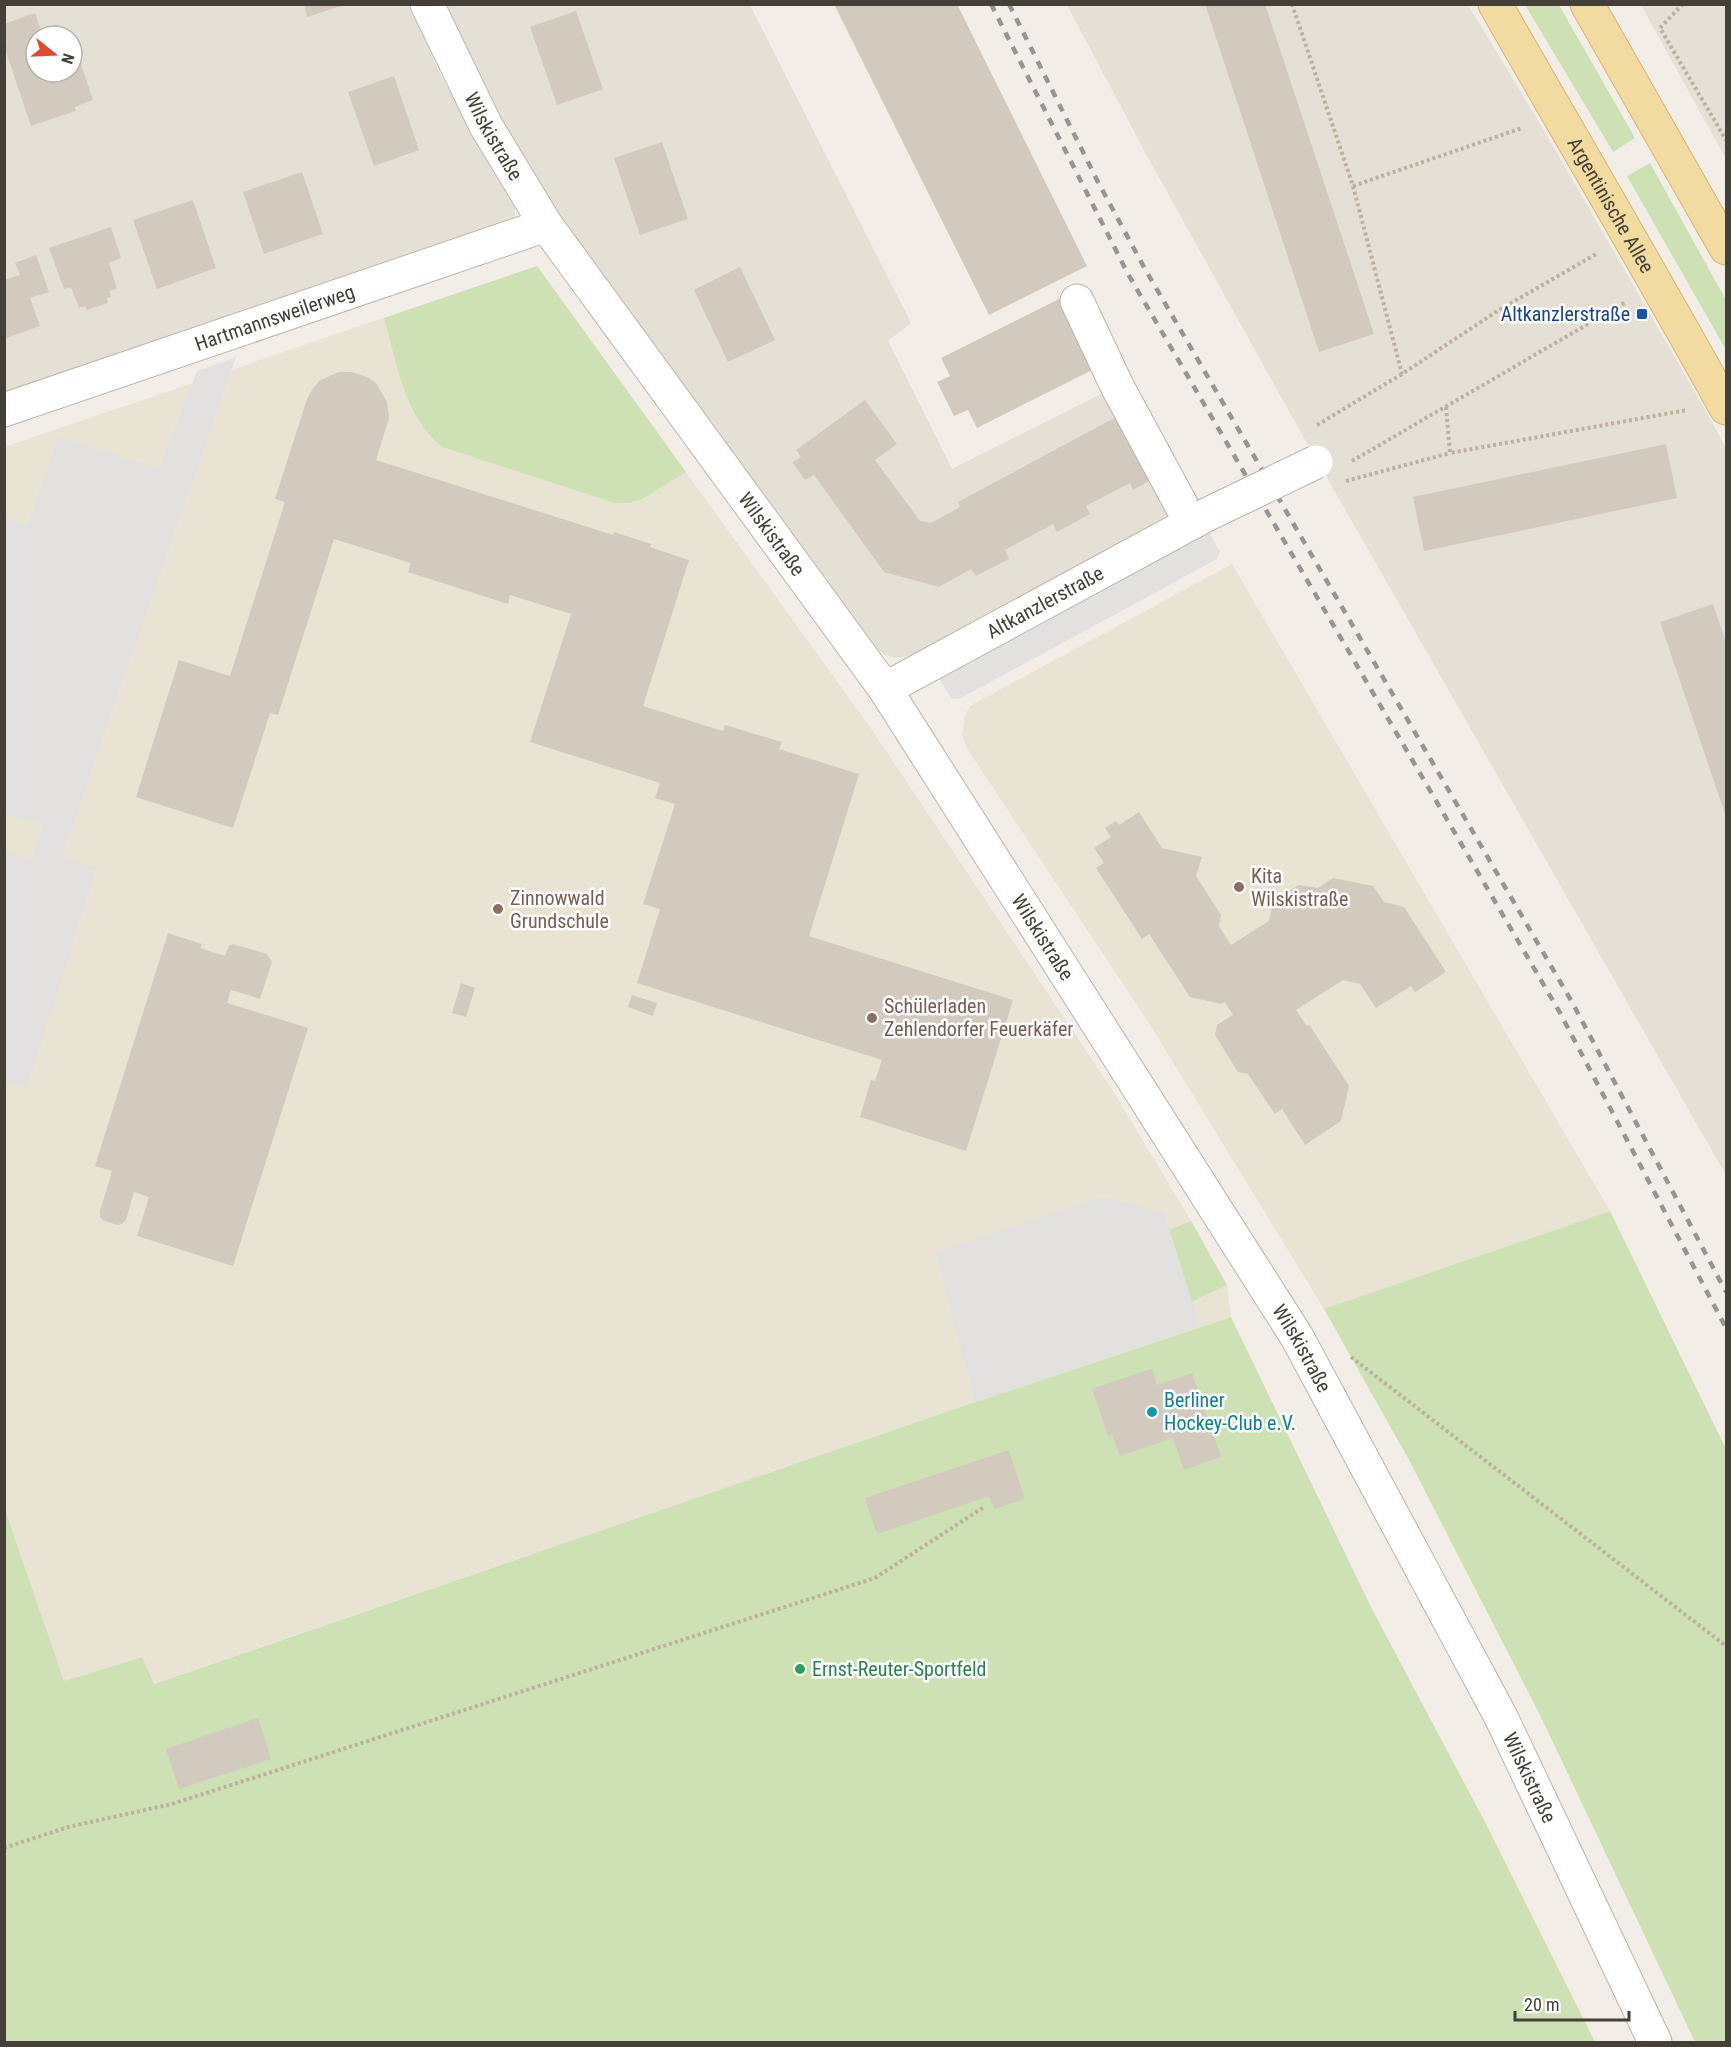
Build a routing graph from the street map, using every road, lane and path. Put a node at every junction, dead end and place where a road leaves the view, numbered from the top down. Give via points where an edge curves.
1 (427, 4) edge
2 (1292, 4) edge
3 (1495, 4) edge
4 (1587, 4) edge
5 (1683, 4) edge
6 (1522, 128) dead end
7 (1726, 140) edge
8 (1353, 186) junction
9 (546, 225) junction
10 (1726, 248) edge
11 (1596, 254) dead end
12 (1657, 284) junction
13 (1077, 301) dead end
14 (1402, 374) junction
15 (1446, 407) junction
16 (1726, 408) edge
17 (4, 410) edge
18 (1688, 410) dead end
19 (1449, 453) junction
20 (1316, 462) junction
21 (1342, 482) dead end
22 (1198, 519) junction
23 (885, 689) junction
24 (1343, 1351) dead end
25 (984, 1507) dead end
26 (1726, 1646) edge
27 (4, 1848) edge
28 (1655, 2043) edge

1 - 9 street, Wilskistraße via 486,126
2 - 8 path
3 - 12 main road, Argentinische Allee
4 - 10 main road
5 - 7 path via 1660,28
6 - 8 path
8 - 14 path
9 - 17 street, Hartmannsweilerweg
9 - 23 street, Wilskistraße
11 - 14 path via 1498,310
12 - 15 path
12 - 16 main road, Argentinische Allee
13 - 22 street via 1117,386
14 - 20 path via 1317,424
15 - 19 path
15 - 20 path via 1346,465
18 - 19 path
19 - 21 path
20 - 22 street, Altkanzlerstraße, bridge
22 - 23 street, Altkanzlerstraße
23 - 28 street, Wilskistraße via 1297,1337 1501,1717
24 - 26 path
25 - 27 path via 875,1578 172,1804 68,1827

